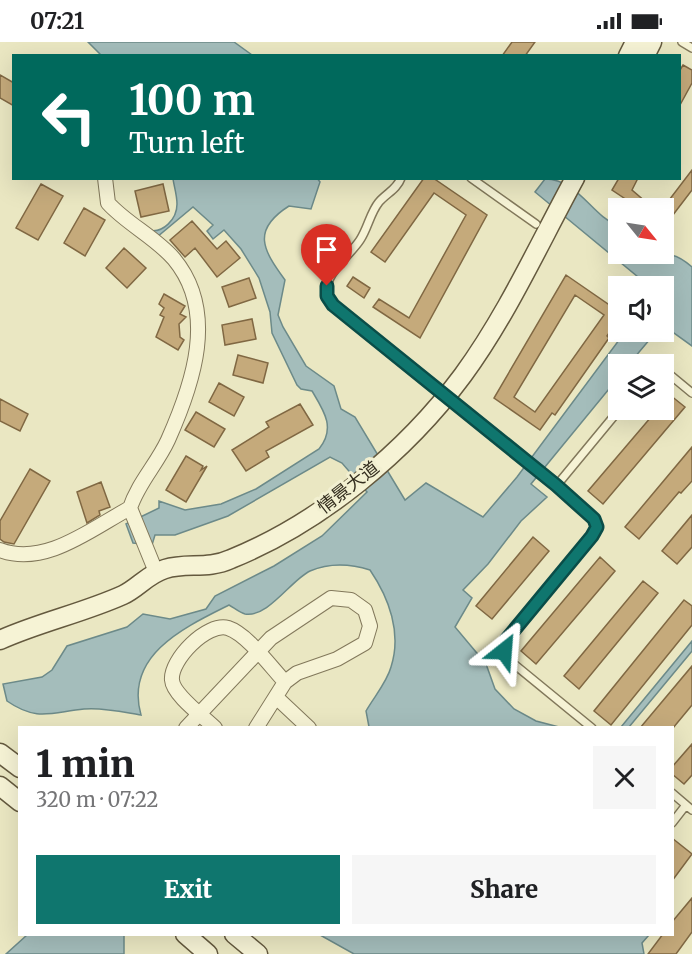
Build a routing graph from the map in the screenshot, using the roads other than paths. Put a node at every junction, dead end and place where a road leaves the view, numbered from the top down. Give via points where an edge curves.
1 (682, 42) edge
2 (692, 48) edge
3 (105, 180) edge
4 (400, 180) edge
5 (474, 180) edge
6 (560, 180) edge
7 (573, 180) edge
8 (541, 223) junction
9 (674, 378) edge
10 (442, 392) junction
11 (692, 393) edge
12 (610, 420) edge
13 (556, 485) junction
14 (132, 513) junction
15 (0, 549) edge
16 (152, 562) junction
17 (0, 628) edge
18 (0, 640) edge
19 (257, 653) junction
20 (285, 682) junction
21 (276, 697) junction
22 (200, 714) junction
23 (188, 726) edge
24 (213, 726) edge
25 (257, 726) edge
26 (307, 726) edge
27 (590, 726) edge
28 (0, 753) edge
29 (18, 766) edge
30 (0, 786) edge
31 (674, 795) edge
32 (18, 800) edge
33 (689, 808) edge
34 (674, 821) edge
35 (187, 936) edge
36 (236, 936) edge
37 (208, 954) edge
38 (258, 954) edge

1 - 2 lane
3 - 14 street via 108,203 163,248 186,275 200,318 192,375 167,441 134,495
4 - 10 lane via 380,202 360,240 334,271 327,296 333,305
5 - 8 lane
6 - 8 street, 情景大道
7 - 8 street, 情景大道
8 - 10 street, 情景大道 via 482,346
9 - 11 lane
10 - 13 lane
10 - 16 street, 情景大道 via 388,448 299,523 214,565 168,568
12 - 13 lane
13 - 27 lane via 594,519 597,527 506,640 504,651 509,660
14 - 15 street via 29,556
14 - 16 street
16 - 17 street, 情景大道 via 106,591
16 - 18 street, 情景大道 via 127,593
19 - 20 street
19 - 20 street via 270,638 331,598 351,600 365,610 370,626 365,643
19 - 22 street
19 - 22 street via 229,628 216,627 203,633 178,663 172,681
20 - 21 street
21 - 25 street
21 - 26 street
22 - 23 street
22 - 24 street
28 - 29 street
30 - 32 street
31 - 33 lane
33 - 34 lane
35 - 37 street
36 - 38 street

